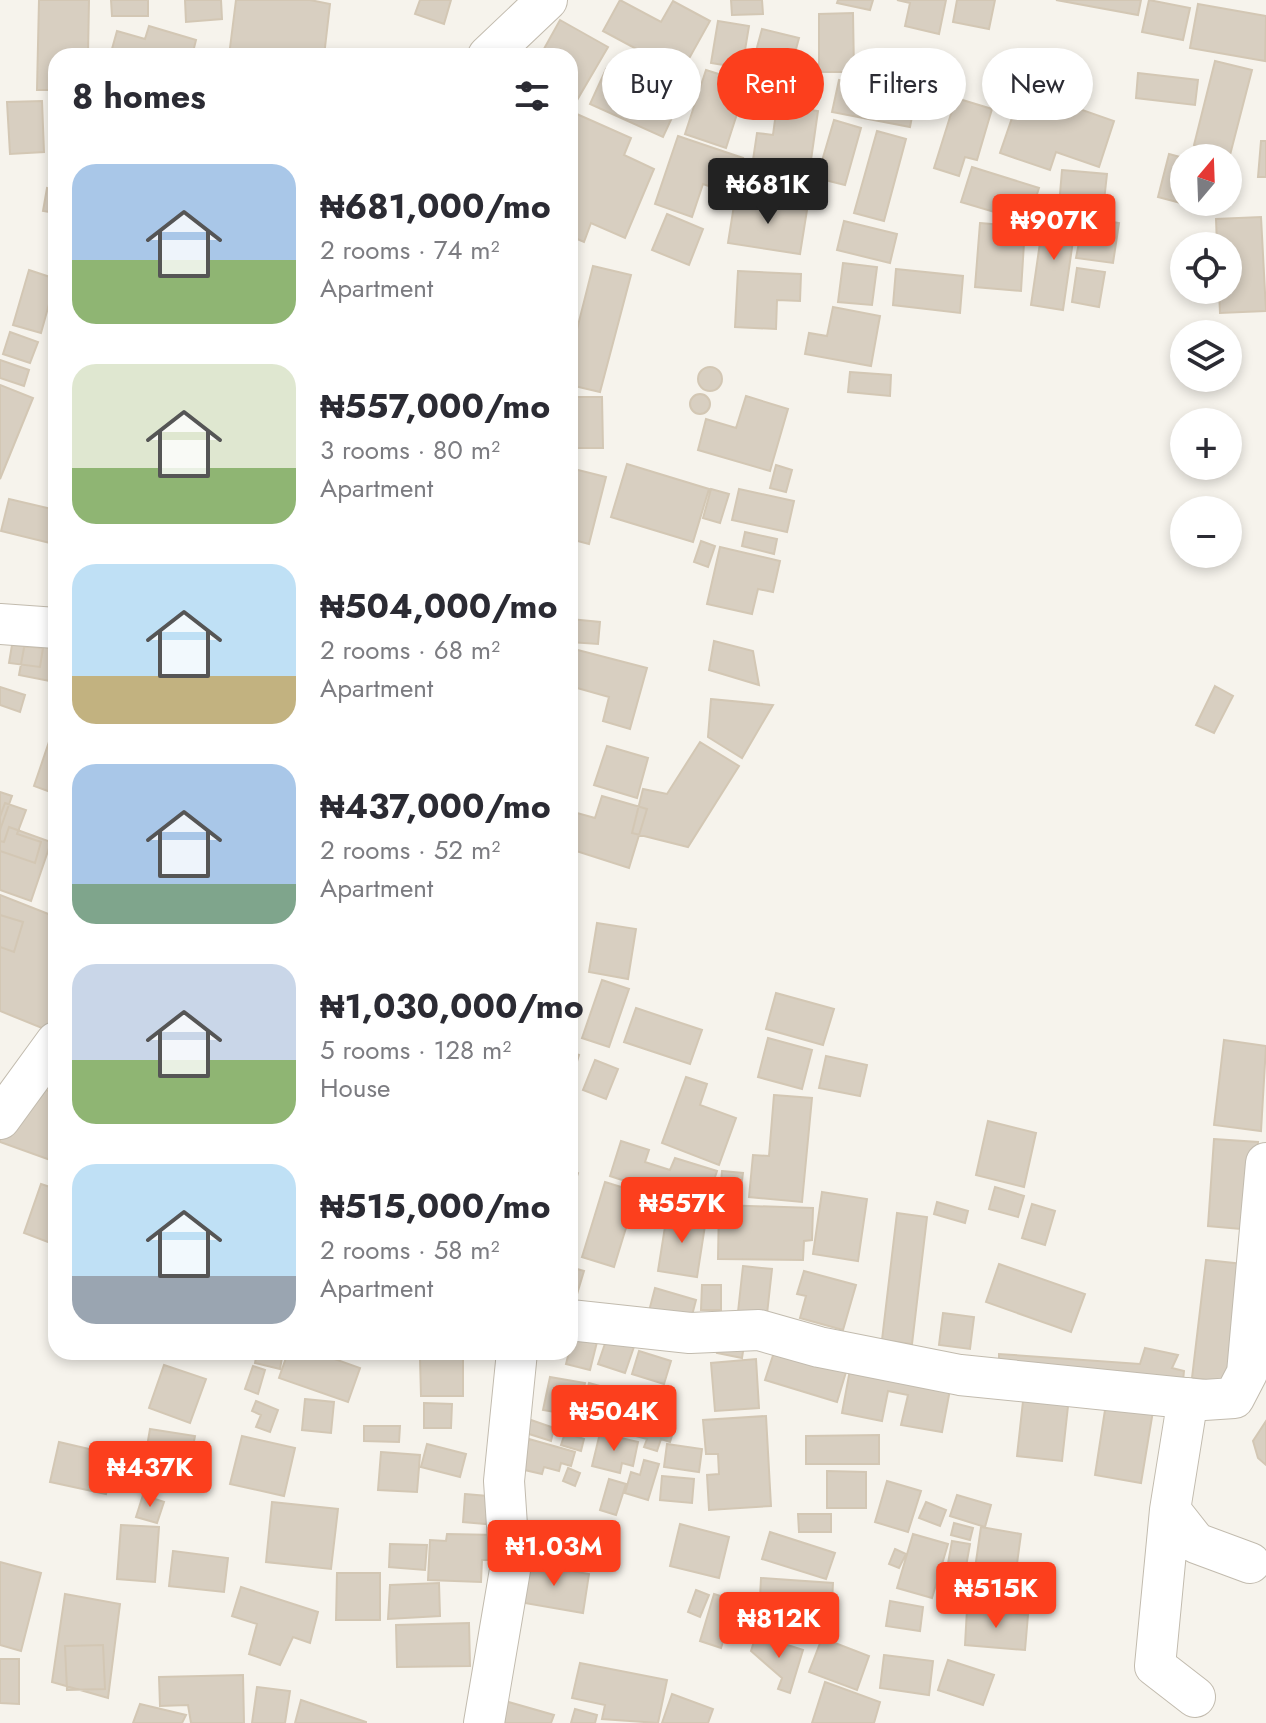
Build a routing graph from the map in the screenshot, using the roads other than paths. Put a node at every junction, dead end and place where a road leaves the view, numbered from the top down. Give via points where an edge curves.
1 (543, 3) edge
2 (496, 48) edge
3 (0, 624) edge
4 (48, 627) edge
5 (48, 1063) edge
6 (0, 1119) edge
7 (1266, 1163) edge
8 (578, 1321) edge
9 (516, 1360) edge
10 (1188, 1398) junction
11 (1170, 1510) junction
12 (1250, 1563) dead end
13 (1195, 1697) dead end
14 (484, 1723) edge

1 - 2 street
3 - 4 street
5 - 6 street
7 - 10 street via 1247,1373 1234,1398
8 - 10 street via 690,1333 759,1330 960,1375
9 - 14 street via 504,1481 510,1570
10 - 11 street
11 - 12 street via 1196,1543
11 - 13 street via 1155,1666

